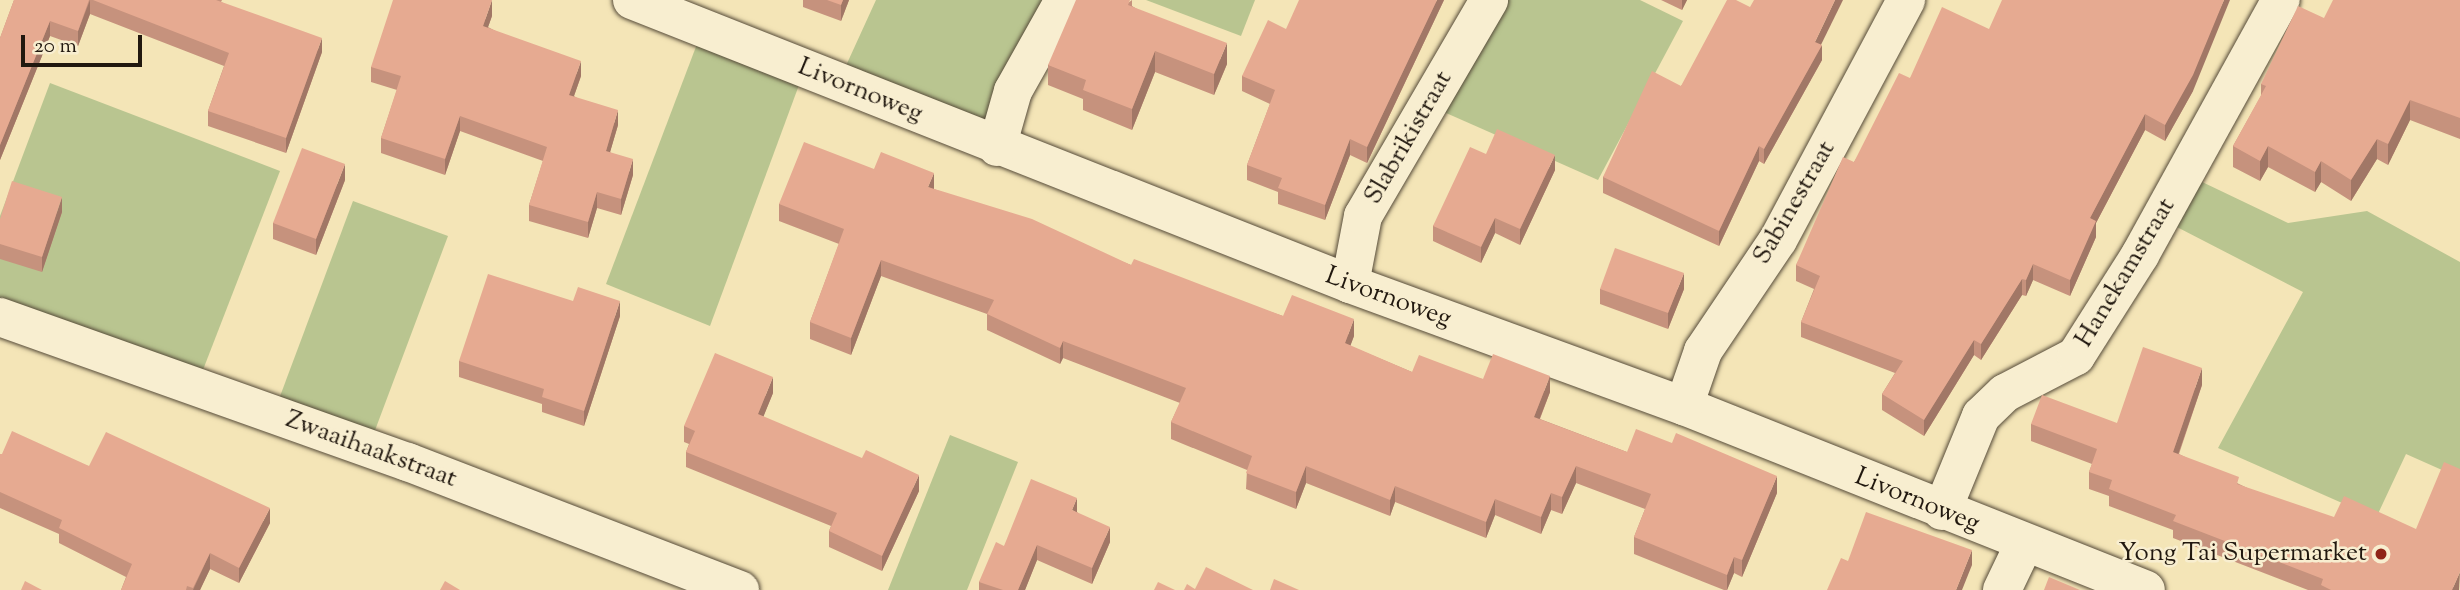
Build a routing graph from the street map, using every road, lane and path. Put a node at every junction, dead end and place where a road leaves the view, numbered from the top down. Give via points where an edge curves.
1 (634, 0) edge
2 (1064, 0) edge
3 (1489, 0) edge
4 (1906, 0) edge
5 (2281, 0) edge
6 (997, 146) junction
7 (1350, 284) junction
8 (0, 317) edge
9 (1684, 406) junction
10 (1942, 511) junction
11 (2024, 544) junction
12 (740, 590) edge
13 (2002, 590) edge
14 (2146, 590) edge

1 - 6 street, Livornoweg
2 - 6 street via 1013,91
3 - 7 street, Slabrikistraat via 1363,216
4 - 9 street, Sabinestraat via 1778,240 1703,351
5 - 10 street, Hanekamstraat via 2140,256 2076,356 2005,393 1981,416
6 - 7 street, Livornoweg
7 - 9 street, Livornoweg
8 - 12 street, Zwaaihaakstraat via 408,462
9 - 10 street, Livornoweg
10 - 11 street, Livornoweg
11 - 13 street
11 - 14 street, Livornoweg

